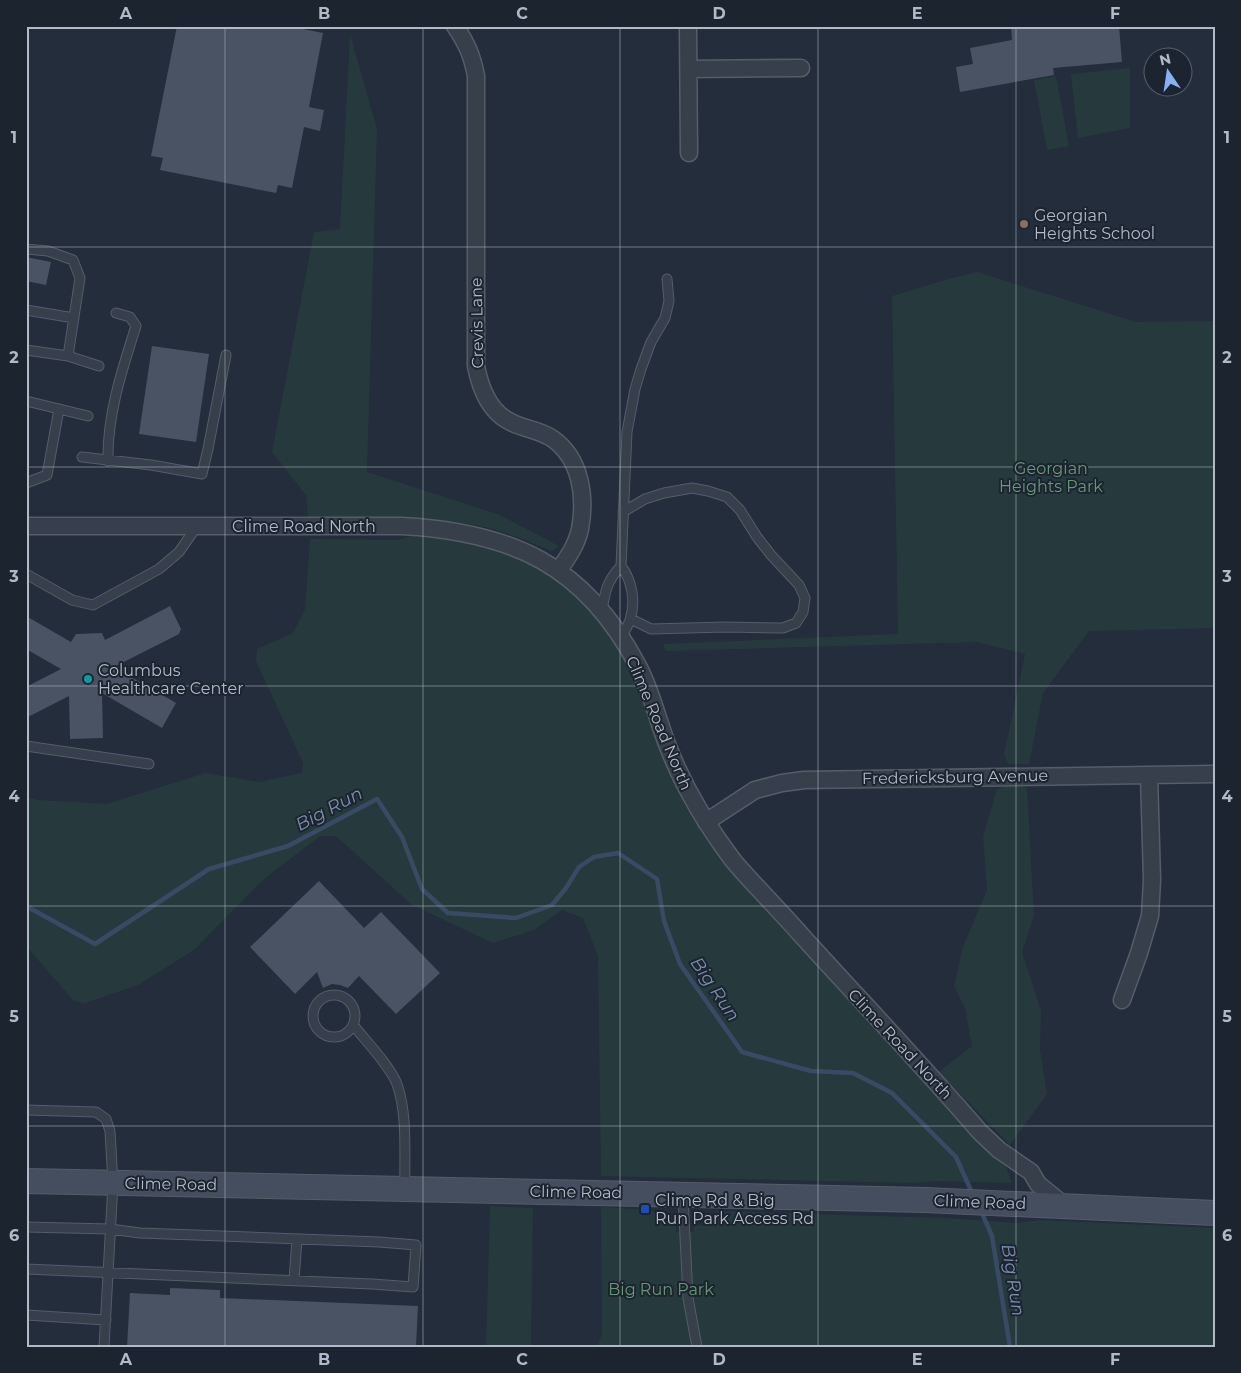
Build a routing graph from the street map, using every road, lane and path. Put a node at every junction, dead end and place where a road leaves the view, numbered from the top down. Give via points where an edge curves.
1 (454, 26) edge
2 (688, 26) edge
3 (689, 68) junction
4 (801, 68) dead end
5 (689, 153) dead end
6 (26, 249) edge
7 (667, 279) dead end
8 (26, 310) edge
9 (116, 312) dead end
10 (74, 318) junction
11 (26, 350) edge
12 (226, 355) dead end
13 (68, 356) junction
14 (99, 366) dead end
15 (26, 401) edge
16 (59, 409) junction
17 (88, 416) dead end
18 (82, 457) dead end
19 (108, 461) junction
20 (26, 483) edge
21 (624, 512) junction
22 (26, 526) edge
23 (197, 526) junction
24 (621, 566) junction
25 (560, 570) junction
26 (26, 574) edge
27 (602, 611) junction
28 (631, 619) junction
29 (621, 638) junction
30 (26, 746) edge
31 (149, 764) dead end
32 (1215, 774) edge
33 (1149, 775) junction
34 (706, 822) junction
35 (1122, 1000) dead end
36 (354, 1026) junction
37 (26, 1110) edge
38 (26, 1180) edge
39 (113, 1183) junction
40 (405, 1189) junction
41 (683, 1194) junction
42 (1065, 1206) junction
43 (1215, 1213) edge
44 (26, 1227) edge
45 (110, 1229) junction
46 (297, 1239) junction
47 (26, 1269) edge
48 (108, 1272) junction
49 (294, 1280) junction
50 (26, 1315) edge
51 (106, 1320) junction
52 (104, 1347) edge
53 (697, 1347) edge

1 - 25 street, Crevis Lane via 473,57 476,76 476,366 479,382 485,397 507,420 552,438 574,462 582,506 580,530 573,550
2 - 3 street
3 - 4 street
3 - 5 street
6 - 10 lane via 48,251 73,260 80,278
7 - 21 lane via 669,301 665,318 641,369 627,432
8 - 10 lane
9 - 19 lane via 130,318 136,326 116,391 107,439
10 - 13 lane
11 - 13 lane
12 - 19 lane via 202,474
13 - 14 lane
15 - 16 lane
16 - 17 lane
16 - 20 lane via 47,475
18 - 19 lane
21 - 24 lane
21 - 28 lane via 645,499 692,488 726,498 740,510 771,555 799,585 804,598 804,612 796,623 783,628 651,630
22 - 23 street, Clime Road North
23 - 25 street, Clime Road North via 432,528 506,544
23 - 26 lane via 179,552 159,569 93,605 72,600
24 - 27 lane via 606,588
24 - 28 lane via 628,575 633,602
25 - 27 street, Clime Road North
27 - 29 street, Clime Road North
28 - 29 lane
29 - 34 street, Clime Road North via 642,675 679,772
30 - 31 lane
32 - 33 street, Fredericksburg Avenue
33 - 34 street, Fredericksburg Avenue via 804,780 755,790
33 - 35 street via 1150,916
34 - 42 street, Clime Road North via 733,860 980,1132 1031,1172 1038,1184
36 - 36 lane via 344,1035 330,1038 314,1024 314,1010 323,998 343,997 353,1006
36 - 40 lane via 396,1082 404,1127
37 - 39 lane via 96,1112 106,1119 110,1131
38 - 39 main road, Clime Road
39 - 40 main road, Clime Road
39 - 45 lane
40 - 41 main road, Clime Road
41 - 42 main road, Clime Road
41 - 53 lane via 688,1298
42 - 43 main road, Clime Road
44 - 45 lane
45 - 46 lane
45 - 48 lane
46 - 49 lane
46 - 49 lane via 416,1245 412,1287
47 - 48 lane
48 - 49 lane
48 - 51 lane
50 - 51 lane
51 - 52 lane

